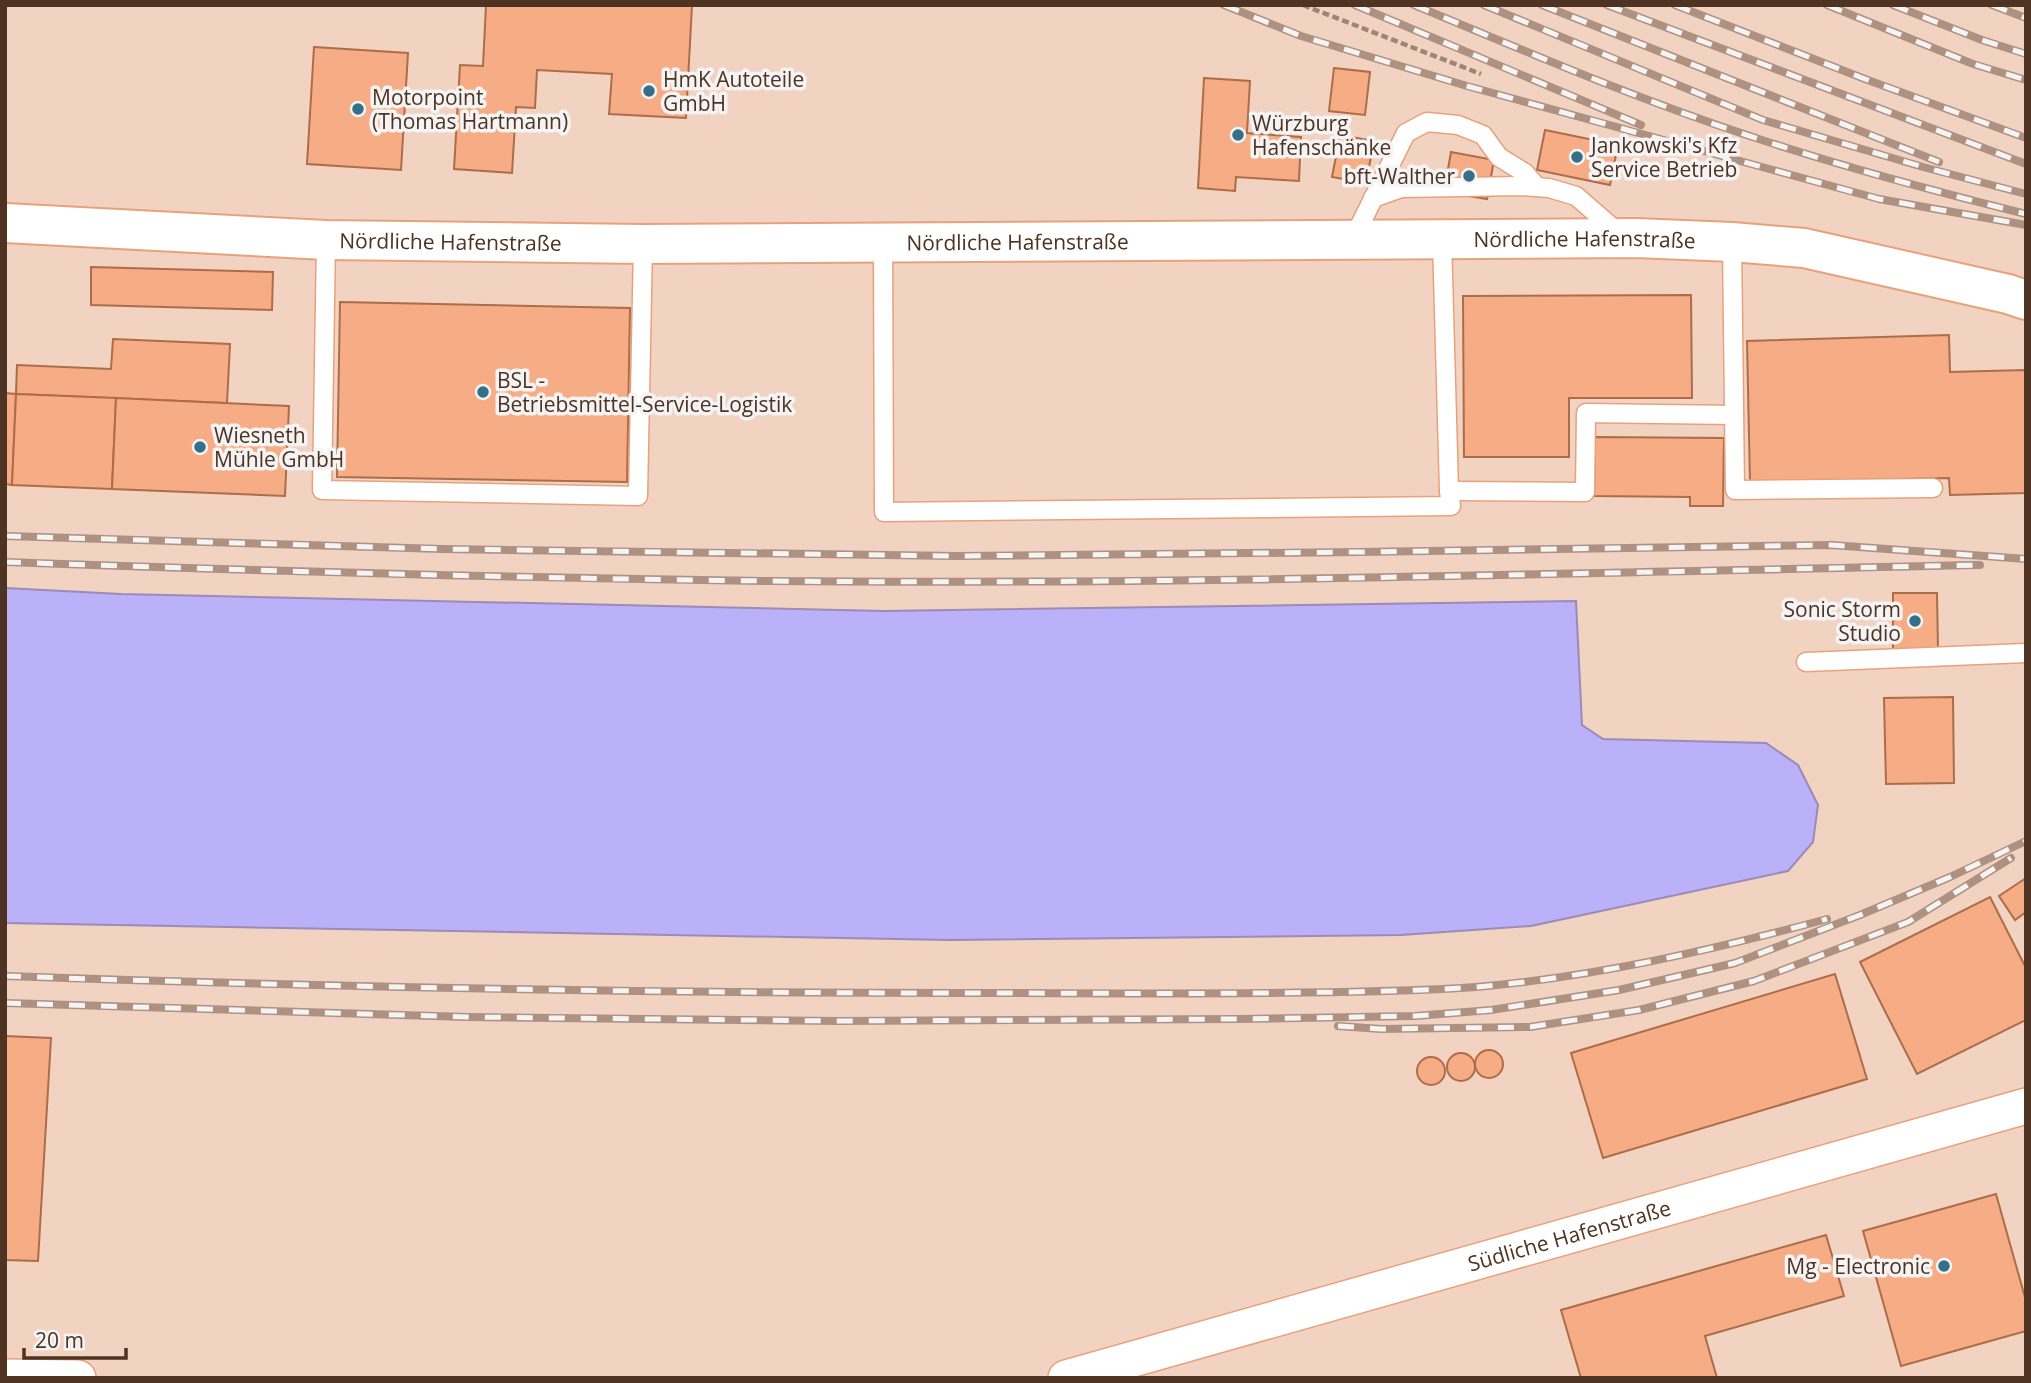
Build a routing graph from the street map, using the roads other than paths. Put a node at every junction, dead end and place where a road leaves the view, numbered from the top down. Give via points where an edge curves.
1 (1537, 187) junction
2 (1373, 198) junction
3 (5, 223) edge
4 (1624, 238) junction
5 (1353, 239) junction
6 (1442, 239) junction
7 (326, 240) junction
8 (883, 242) junction
9 (1732, 242) junction
10 (643, 244) junction
11 (2026, 300) edge
12 (1734, 415) junction
13 (1933, 488) dead end
14 (1449, 491) junction
15 (2026, 653) edge
16 (1806, 662) dead end
17 (2026, 1106) edge
18 (1113, 1371) edge
19 (5, 1377) edge
20 (78, 1378) edge
21 (1066, 1378) edge

1 - 2 lane via 1401,188
1 - 2 lane via 1525,173 1499,157 1483,135 1458,125 1427,122 1406,133
1 - 4 lane via 1576,195
2 - 5 lane
3 - 7 street, Nördliche Hafenstraße
4 - 6 street, Nördliche Hafenstraße
4 - 9 street, Nördliche Hafenstraße
5 - 6 street, Nördliche Hafenstraße
5 - 8 street, Nördliche Hafenstraße
6 - 14 lane
7 - 10 street, Nördliche Hafenstraße
7 - 10 lane via 322,490 638,496
8 - 10 street, Nördliche Hafenstraße
8 - 14 lane via 884,512 1451,506
9 - 11 street, Nördliche Hafenstraße via 1804,248
9 - 12 lane
12 - 13 lane via 1735,491
12 - 14 lane via 1586,414 1585,492
15 - 16 lane
17 - 18 street, Südliche Hafenstraße
18 - 21 street, Südliche Hafenstraße
19 - 20 street

